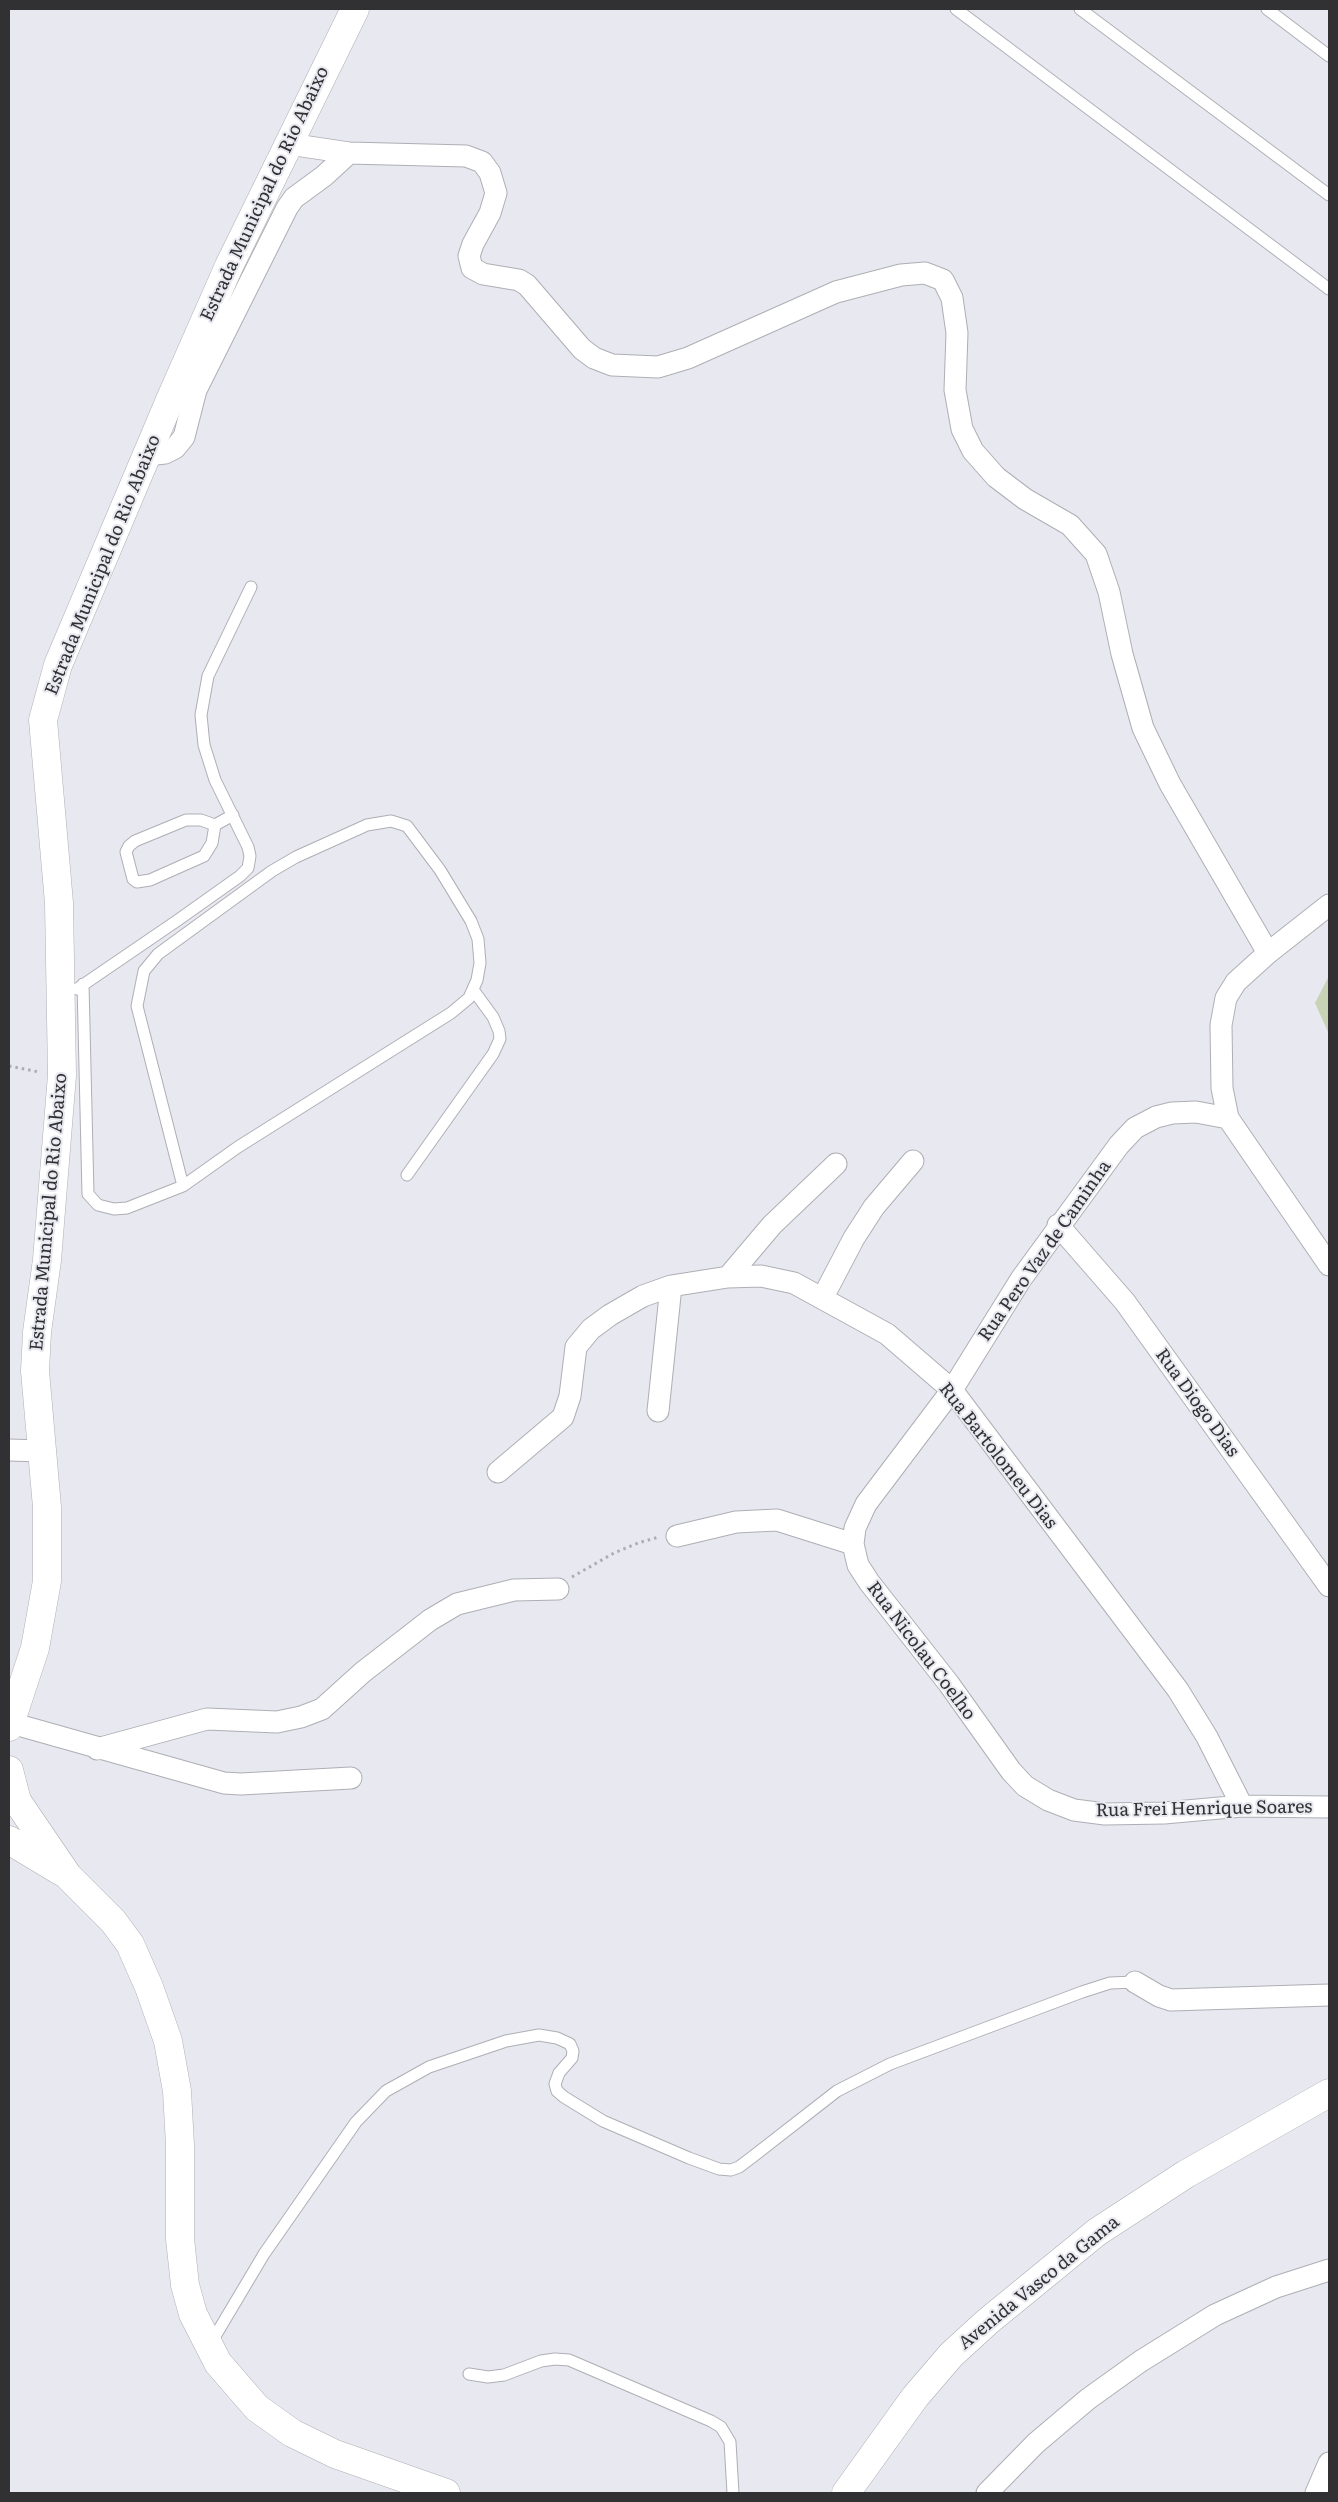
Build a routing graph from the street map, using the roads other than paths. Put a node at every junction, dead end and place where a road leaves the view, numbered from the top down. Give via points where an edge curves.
1 (355, 9) edge
2 (956, 9) edge
3 (1080, 9) edge
4 (1267, 9) edge
5 (1329, 56) edge
6 (289, 144) junction
7 (349, 153) junction
8 (1329, 195) edge
9 (1329, 290) edge
10 (147, 455) junction
11 (252, 587) dead end
12 (232, 815) junction
13 (215, 825) junction
14 (1329, 905) edge
15 (1268, 953) junction
16 (84, 984) junction
17 (474, 990) junction
18 (61, 1000) junction
19 (1228, 1118) junction
20 (913, 1161) dead end
21 (836, 1164) dead end
22 (407, 1175) dead end
23 (183, 1186) junction
24 (1058, 1225) junction
25 (1329, 1265) edge
26 (728, 1277) junction
27 (671, 1286) junction
28 (823, 1297) junction
29 (952, 1390) junction
30 (658, 1411) dead end
31 (9, 1450) edge
32 (42, 1451) junction
33 (498, 1472) dead end
34 (677, 1536) road end
35 (852, 1544) junction
36 (1329, 1586) edge
37 (558, 1589) road end
38 (10, 1725) edge
39 (97, 1748) junction
40 (9, 1770) edge
41 (351, 1778) dead end
42 (1025, 1786) joint
43 (1242, 1806) junction
44 (1329, 1807) edge
45 (13, 1810) edge
46 (9, 1840) edge
47 (68, 1876) junction
48 (1135, 1982) joint
49 (1329, 1995) edge
50 (1329, 2093) edge
51 (1329, 2270) edge
52 (209, 2347) junction
53 (469, 2374) dead end
54 (1329, 2463) edge
55 (446, 2493) edge
56 (733, 2493) edge
57 (846, 2493) edge
58 (987, 2493) edge
59 (1316, 2493) edge

1 - 6 street, Estrada Municipal do Rio Abaixo
2 - 9 lane
3 - 8 lane
4 - 5 lane
6 - 7 street
6 - 10 street, Estrada Municipal do Rio Abaixo via 229,266
7 - 10 street via 294,198 287,208 196,390 180,444 164,453
7 - 15 street via 466,156 482,162 490,173 496,193 490,213 473,244 472,268 482,274 520,280 582,349 612,365 658,367 688,358 836,292 901,274 925,273 943,280 952,298 957,333 955,390 962,429 973,451 996,477 1025,499 1070,525 1096,554 1109,592 1143,728 1170,784
10 - 18 street, Estrada Municipal do Rio Abaixo via 58,665 43,720 60,903
11 - 12 lane via 208,676 201,715 204,745 215,780
12 - 13 lane
12 - 16 lane via 248,847 248,868
13 - 13 lane via 202,820 186,820 135,841 126,852 133,879 137,882 150,880 204,856 212,843
14 - 15 street
15 - 19 street via 1236,982 1226,998 1221,1025 1221,1064
16 - 18 lane
16 - 23 lane via 88,1194 98,1205 127,1208
17 - 22 lane via 492,1017 500,1039
17 - 23 lane via 451,1013 238,1147
17 - 23 lane via 480,963 478,939 471,921 440,870 407,826 390,821 367,825 272,871 158,954 144,971 137,1006
18 - 32 street, Estrada Municipal do Rio Abaixo via 62,1075 36,1361
19 - 24 street, Rua Pero Vaz de Caminha via 1196,1112 1172,1113 1135,1128
19 - 25 street
20 - 28 street via 874,1207
21 - 26 street via 772,1225
24 - 29 street, Rua Pero Vaz de Caminha
24 - 36 street, Rua Diogo Dias via 1125,1302
26 - 27 street, Rua Bartolomeu Dias
26 - 28 street, Rua Bartolomeu Dias via 762,1276 794,1283
27 - 30 street
27 - 33 street, Rua Bartolomeu Dias via 642,1296 591,1329 576,1347 570,1396 563,1417
28 - 29 street, Rua Bartolomeu Dias via 887,1334
29 - 35 street, Rua Pero Vaz de Caminha via 866,1504
29 - 43 street, Rua Bartolomeu Dias via 1178,1690 1207,1737
31 - 32 street
32 - 38 street, Estrada Municipal do Rio Abaixo via 47,1507 47,1580 35,1648
34 - 35 street via 736,1522 777,1520
35 - 42 street, Rua Nicolau Coelho via 858,1566 869,1582 949,1684 1010,1771
37 - 39 street via 514,1590 457,1604 430,1620 370,1666 322,1709 301,1717 277,1722 206,1719
38 - 39 street
39 - 41 street via 224,1782 241,1784
40 - 45 street
42 - 43 street, Rua Frei Henrique Soares via 1074,1810 1105,1814
43 - 44 street, Rua Frei Henrique Soares
45 - 47 street
46 - 47 street
47 - 52 street via 113,1921 130,1944 168,2041 177,2091 180,2240 185,2285 193,2314
48 - 49 street via 1172,2000
48 - 52 lane via 1110,1983 1082,1992 882,2068 838,2091 731,2170 689,2158 604,2121 564,2097 555,2084 573,2051 570,2044 557,2038 524,2037 429,2067 386,2091 356,2122 264,2254
50 - 57 street, Avenida Vasco da Gama via 1186,2174 1098,2232 987,2322 951,2355 915,2397
51 - 58 street via 1276,2287 1215,2315 1141,2361 1088,2399 1036,2443
52 - 55 street via 237,2387 257,2408 292,2433 335,2454
53 - 56 lane via 504,2375 541,2361 569,2360 711,2421 721,2427 730,2442
54 - 59 street

